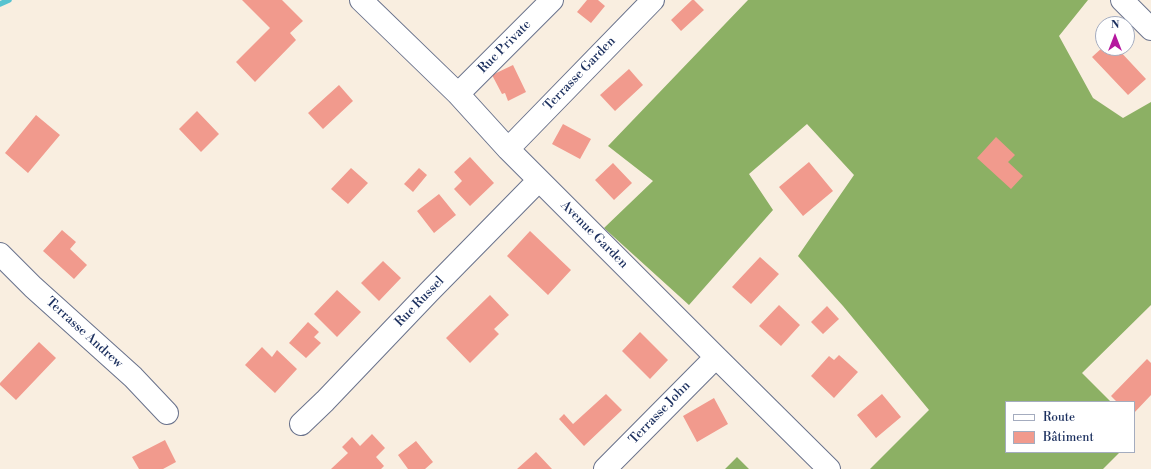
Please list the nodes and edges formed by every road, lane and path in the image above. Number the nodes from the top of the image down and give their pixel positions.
1 (361, 0) edge
2 (552, 0) edge
3 (653, 0) edge
4 (1122, 0) edge
5 (1151, 29) edge
6 (458, 94) junction
7 (508, 149) junction
8 (539, 180) junction
9 (0, 254) edge
10 (716, 357) junction
11 (167, 414) dead end
12 (302, 424) dead end
13 (605, 469) edge
14 (829, 469) edge

1 - 6 street, Avenue Garden
2 - 6 street, Rue Private
3 - 7 street, Terrasse Garden
4 - 5 street
6 - 7 street, Avenue Garden
7 - 8 street, Avenue Garden
8 - 10 street, Avenue Garden
8 - 12 street, Rue Russel
9 - 11 street, Terrasse Andrew
10 - 13 street, Terrasse John
10 - 14 street, Avenue Garden

